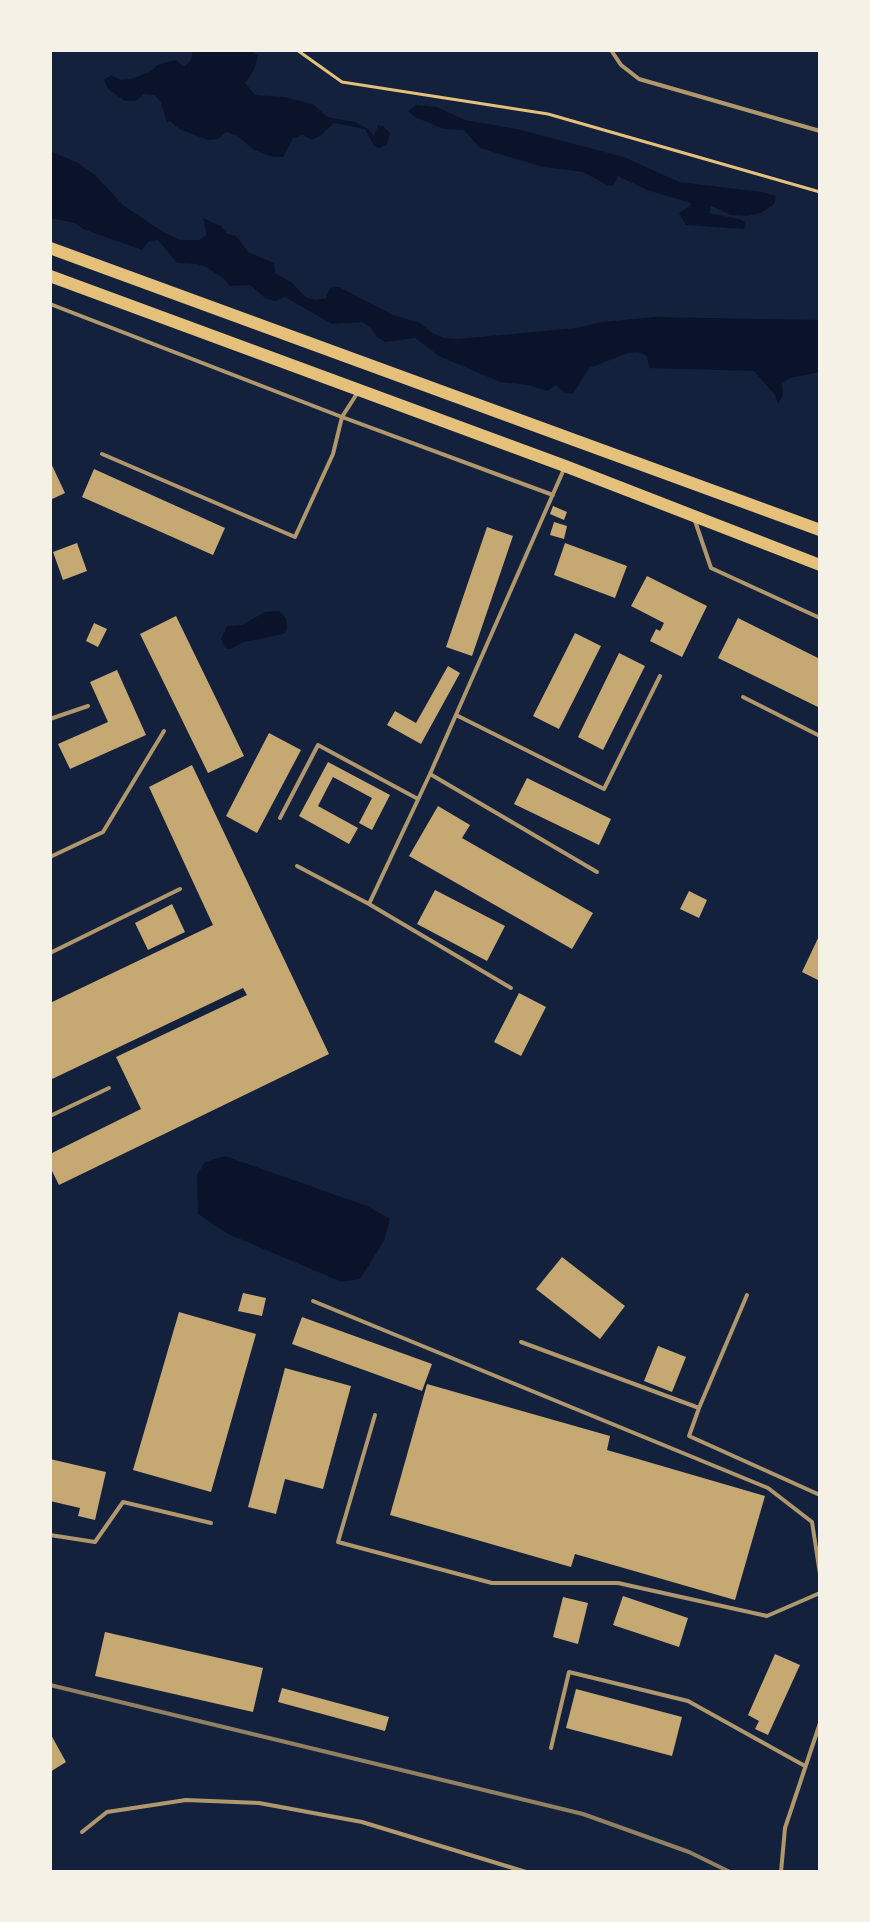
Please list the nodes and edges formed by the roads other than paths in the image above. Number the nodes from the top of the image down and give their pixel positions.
1 (611, 50) edge
2 (820, 131) edge
3 (50, 248) edge
4 (50, 276) edge
5 (50, 291) edge
6 (360, 390) junction
7 (342, 417) junction
8 (102, 454) dead end
9 (565, 466) junction
10 (553, 495) junction
11 (693, 516) junction
12 (820, 530) edge
13 (820, 565) edge
14 (820, 618) edge
15 (660, 676) dead end
16 (743, 697) dead end
17 (88, 706) dead end
18 (456, 715) junction
19 (50, 719) edge
20 (164, 731) dead end
21 (820, 736) edge
22 (430, 774) junction
23 (418, 799) junction
24 (280, 818) dead end
25 (50, 857) edge
26 (297, 866) dead end
27 (597, 872) dead end
28 (180, 889) dead end
29 (369, 904) junction
30 (50, 953) edge
31 (511, 988) dead end
32 (109, 1088) dead end
33 (50, 1116) edge
34 (747, 1295) dead end
35 (313, 1301) dead end
36 (521, 1342) dead end
37 (699, 1408) junction
38 (375, 1415) dead end
39 (820, 1495) edge
40 (211, 1523) dead end
41 (50, 1535) edge
42 (820, 1574) edge
43 (820, 1593) edge
44 (820, 1723) edge
45 (551, 1748) dead end
46 (805, 1766) junction
47 (82, 1832) dead end
48 (526, 1872) edge
49 (781, 1872) edge

1 - 2 lane
3 - 12 highway
4 - 6 highway
5 - 7 lane
6 - 7 lane
6 - 9 highway
7 - 8 lane
7 - 10 lane
9 - 10 lane
9 - 11 highway
10 - 18 lane
11 - 13 highway
11 - 14 lane
15 - 18 lane
16 - 21 lane
17 - 19 lane
18 - 22 lane
20 - 25 lane
22 - 23 lane
22 - 27 lane
23 - 24 lane
23 - 29 lane
26 - 29 lane
28 - 30 lane
29 - 31 lane
32 - 33 lane
34 - 37 lane
35 - 42 lane
36 - 37 lane
37 - 39 lane
38 - 43 lane
40 - 41 lane
44 - 46 lane
45 - 46 lane
46 - 49 lane
47 - 48 lane

